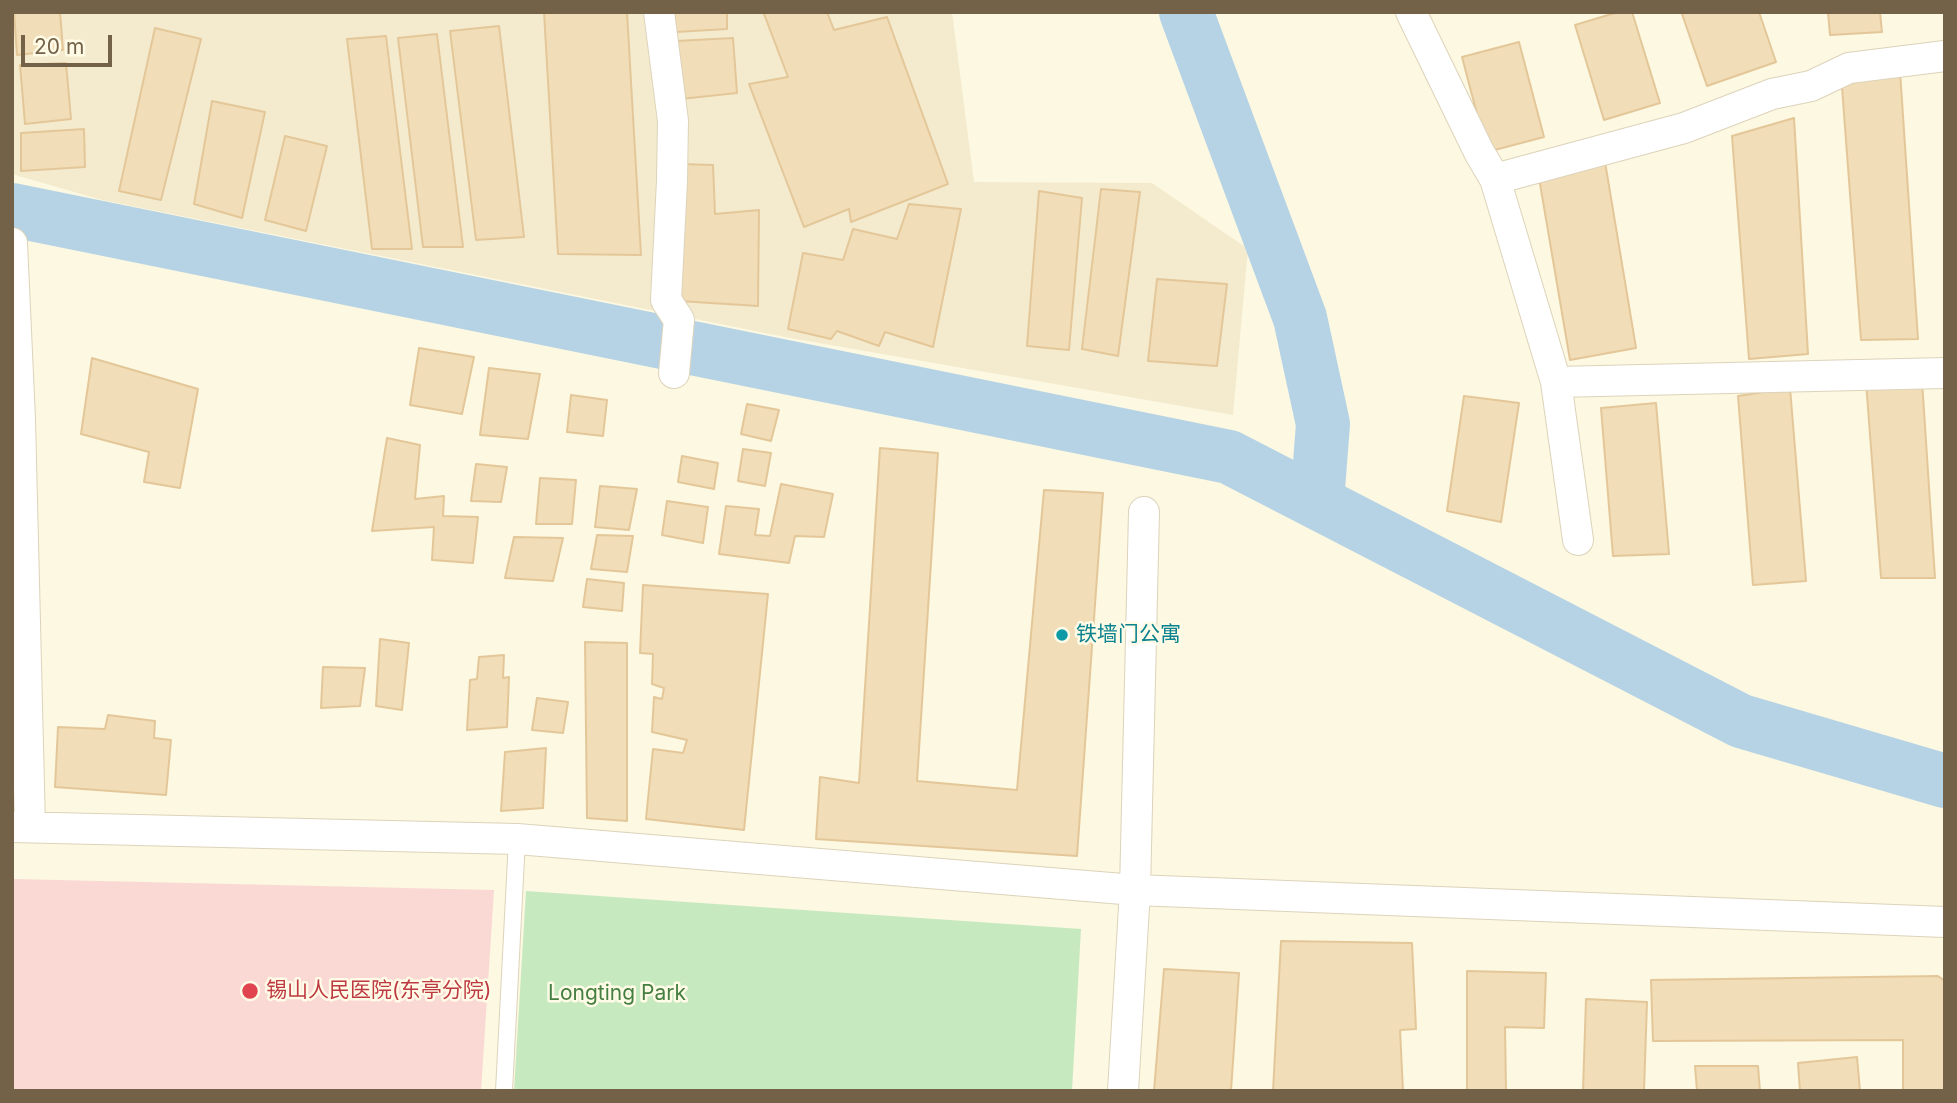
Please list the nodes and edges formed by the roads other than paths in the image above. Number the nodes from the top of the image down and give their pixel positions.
1 (659, 12) edge
2 (1411, 12) edge
3 (1945, 56) edge
4 (1495, 179) junction
5 (12, 243) edge
6 (13, 250) edge
7 (674, 373) dead end
8 (1945, 373) edge
9 (1556, 382) junction
10 (1144, 512) dead end
11 (1578, 540) dead end
12 (21, 827) edge
13 (517, 839) junction
14 (1135, 890) junction
15 (1945, 922) edge
16 (504, 1091) edge
17 (1123, 1091) edge

1 - 7 street
2 - 4 street
3 - 4 street
4 - 9 street
5 - 6 street
6 - 12 street
8 - 9 street
9 - 11 street
10 - 14 street
12 - 13 street
13 - 14 street
13 - 16 lane
14 - 15 street
14 - 17 street

